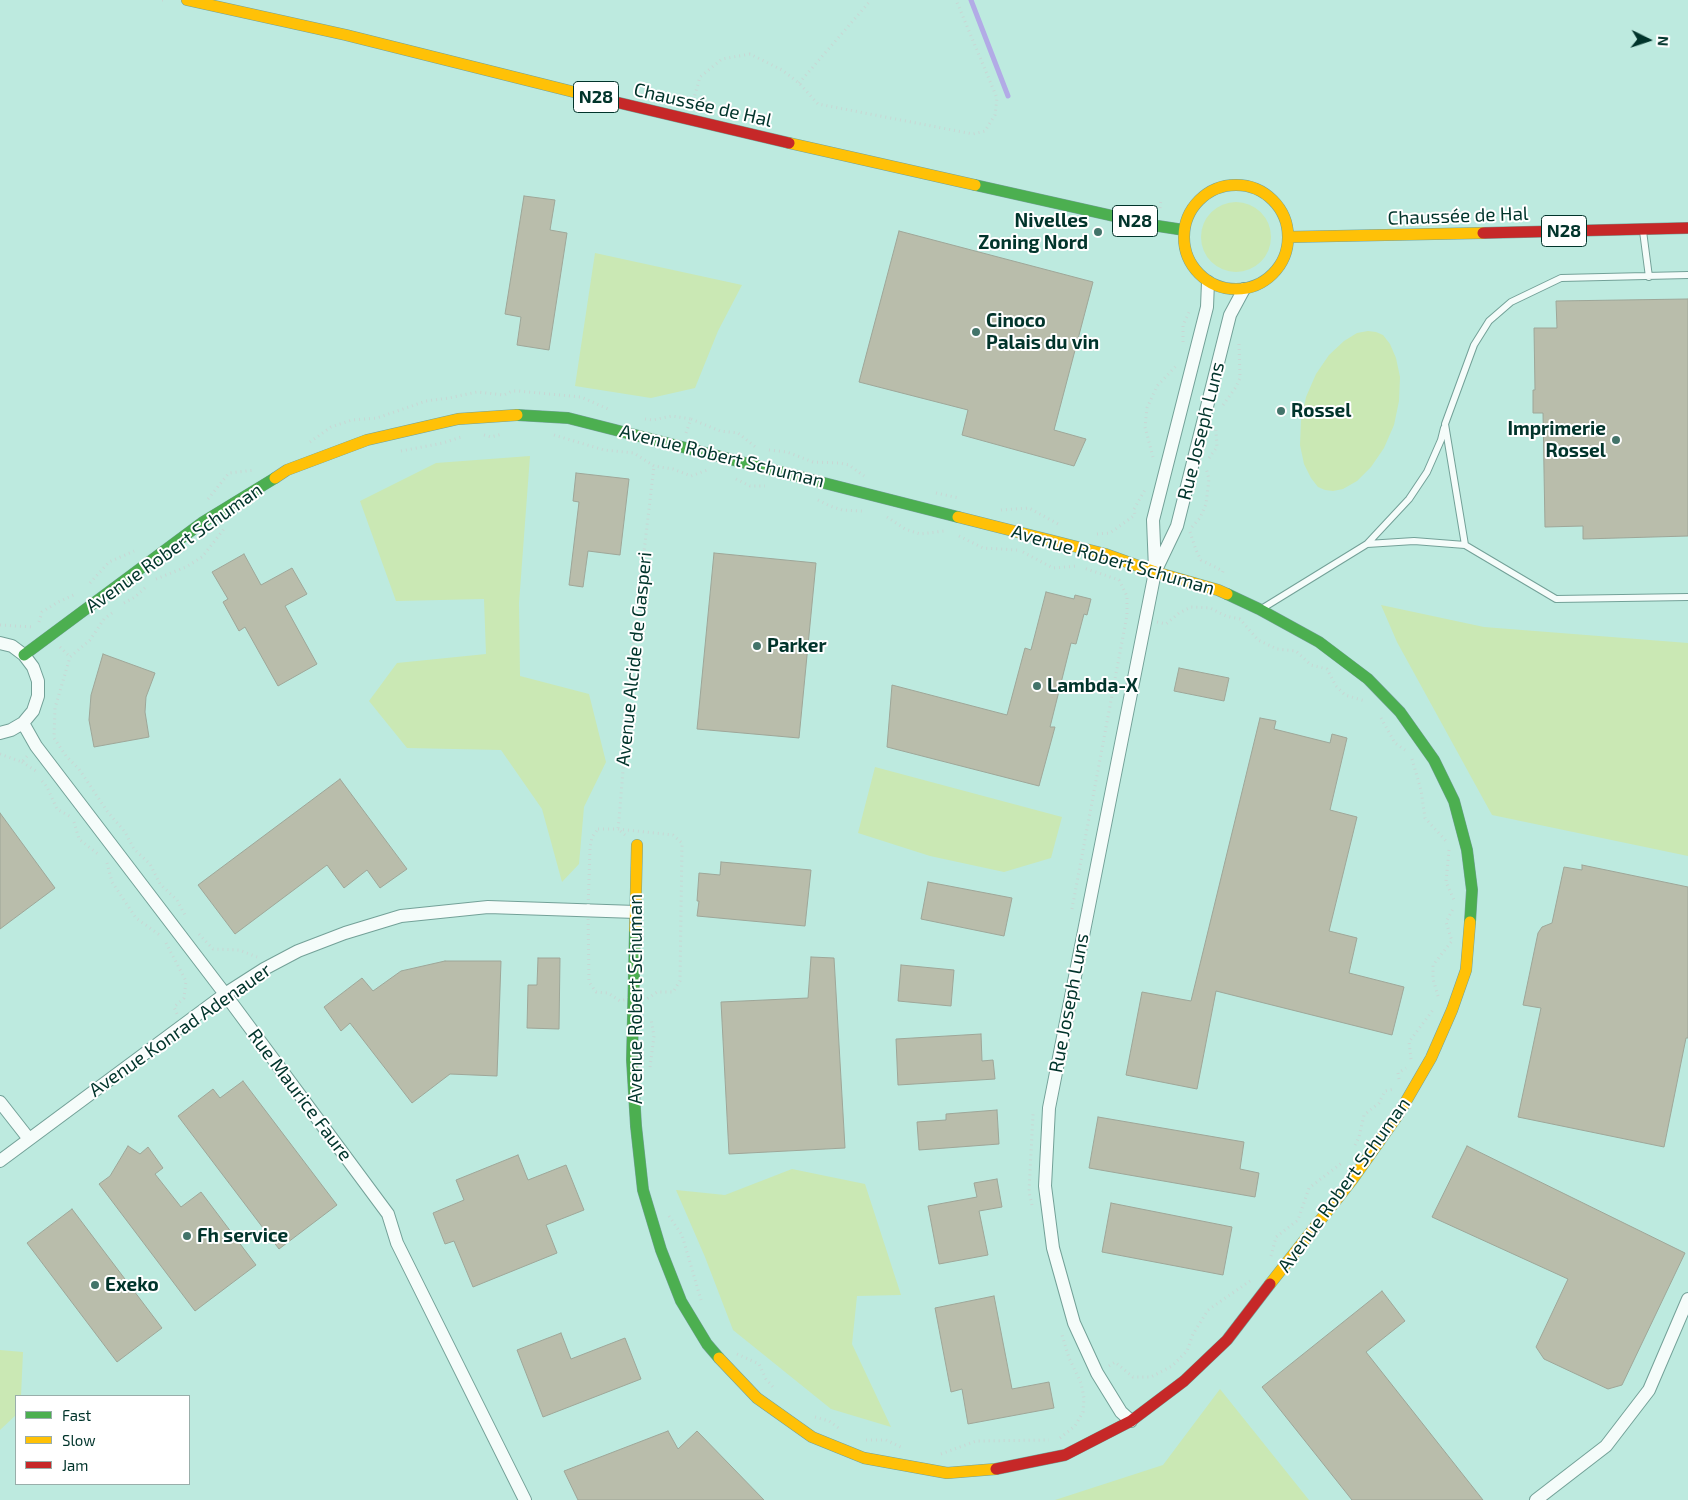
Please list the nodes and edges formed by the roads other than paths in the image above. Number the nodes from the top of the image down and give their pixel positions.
1 (187, 0) edge
2 (1688, 228) edge
3 (1643, 229) junction
4 (1184, 230) junction
5 (1288, 237) junction
6 (1688, 275) edge
7 (1649, 277) junction
8 (1208, 282) junction
9 (1244, 289) junction
10 (1445, 424) junction
11 (1367, 544) junction
12 (1465, 545) junction
13 (1155, 572) junction
14 (1688, 597) edge
15 (1259, 610) junction
16 (0, 643) edge
17 (24, 655) junction
18 (23, 723) junction
19 (0, 733) edge
20 (637, 845) road end
21 (636, 912) junction
22 (225, 994) junction
23 (0, 1102) edge
24 (29, 1139) junction
25 (0, 1160) edge
26 (1688, 1299) edge
27 (1130, 1421) junction
28 (525, 1500) edge
29 (1536, 1500) edge

1 - 4 street, Chaussée de Hal / N28
2 - 3 street, Chaussée de Hal / N28
3 - 5 street, Chaussée de Hal / N28
3 - 7 lane
4 - 5 street, N28
4 - 8 street, N28
5 - 9 street, N28
6 - 7 lane
7 - 10 lane
8 - 9 street, N28
8 - 13 street, Rue Joseph Luns
9 - 13 street, Rue Joseph Luns
10 - 11 lane
10 - 12 lane
11 - 12 lane
11 - 15 lane
12 - 14 lane
13 - 15 street, Avenue Robert Schuman
13 - 17 street, Avenue Robert Schuman
13 - 27 street, Rue Joseph Luns
15 - 27 street, Avenue Robert Schuman
16 - 17 street
17 - 18 street
18 - 19 street
18 - 22 street, Rue Maurice Faure
20 - 21 street, Avenue Robert Schuman
21 - 22 street, Avenue Konrad Adenauer
21 - 27 street, Avenue Robert Schuman
22 - 24 street, Avenue Konrad Adenauer
22 - 28 street, Rue Maurice Faure
23 - 24 street
24 - 25 street, Avenue Konrad Adenauer
26 - 29 street

